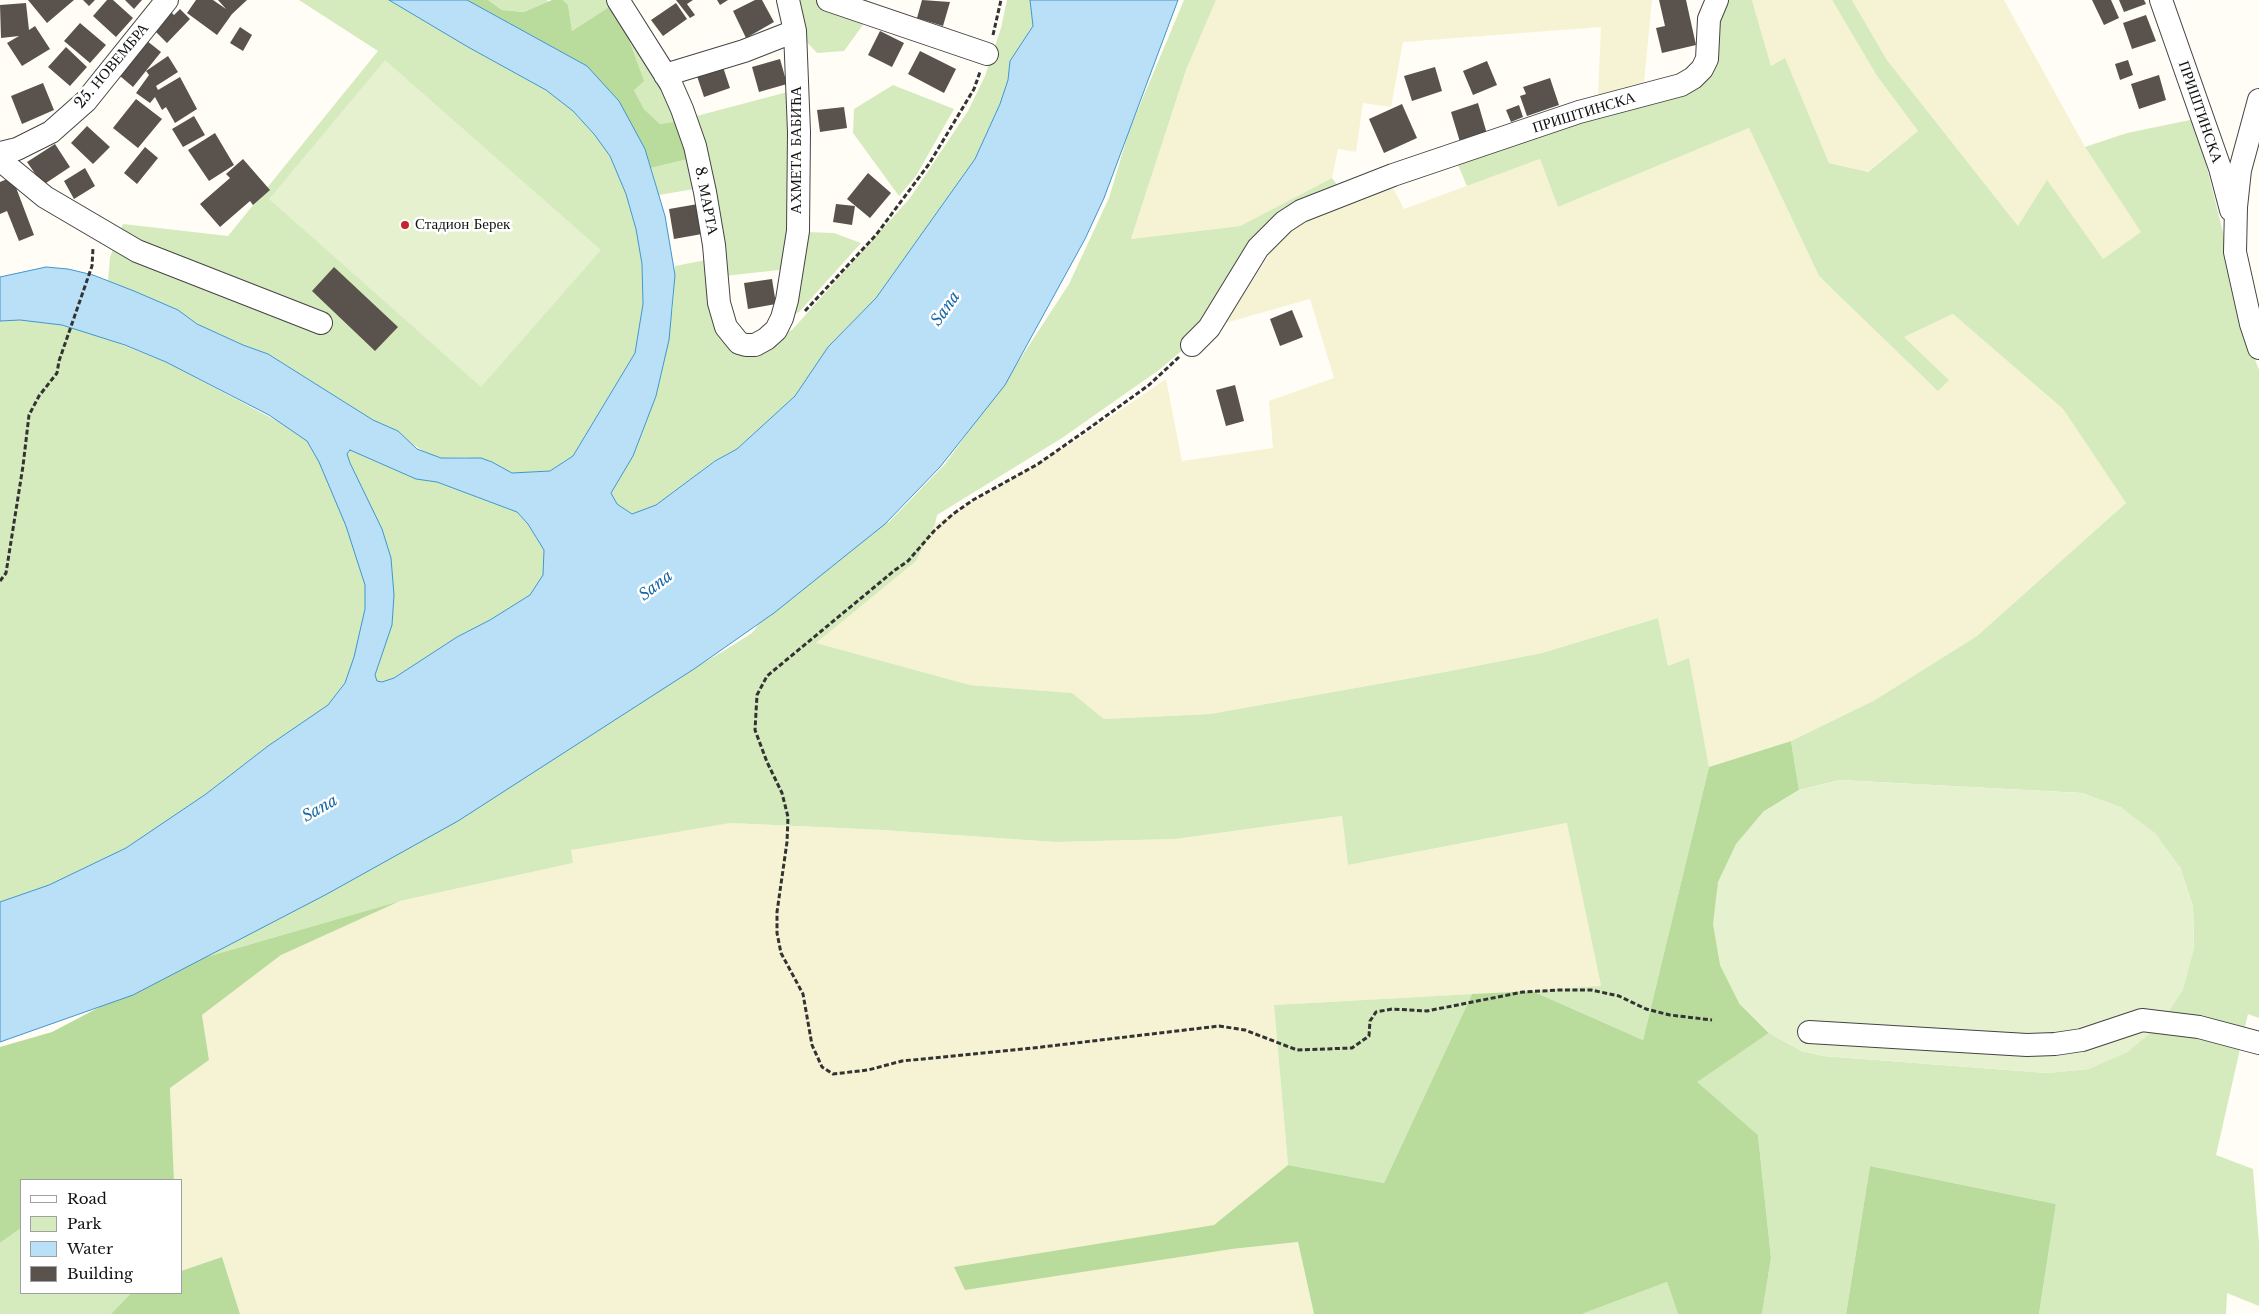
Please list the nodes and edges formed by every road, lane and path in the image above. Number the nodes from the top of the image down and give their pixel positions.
1 (167, 0) edge
2 (618, 0) edge
3 (788, 0) edge
4 (828, 0) edge
5 (1002, 0) edge
6 (1717, 0) edge
7 (2161, 0) edge
8 (794, 31) junction
9 (987, 54) junction
10 (666, 75) junction
11 (2259, 100) edge
12 (0, 152) edge
13 (0, 160) edge
14 (2235, 225) junction
15 (92, 266) dead end
16 (796, 306) junction
17 (321, 324) dead end
18 (1192, 344) joint
19 (2259, 348) edge
20 (0, 581) edge
21 (1712, 1020) dead end
22 (1809, 1032) dead end
23 (2259, 1043) edge

1 - 12 street, 25. НОВЕМБРА
2 - 10 street, 8. МАРТА
3 - 8 street, АХМЕТА БАБИЋА
4 - 9 street
5 - 9 path
6 - 18 street, ПРИШТИНСКА
7 - 14 street, ПРИШТИНСКА
8 - 10 street
8 - 16 street, АХМЕТА БАБИЋА
9 - 16 path
10 - 16 street, 8. МАРТА
11 - 14 street, ПРИШТИНСКА
13 - 17 street
14 - 19 street, ПРИШТИНСКА
15 - 20 path
18 - 21 path
22 - 23 street

